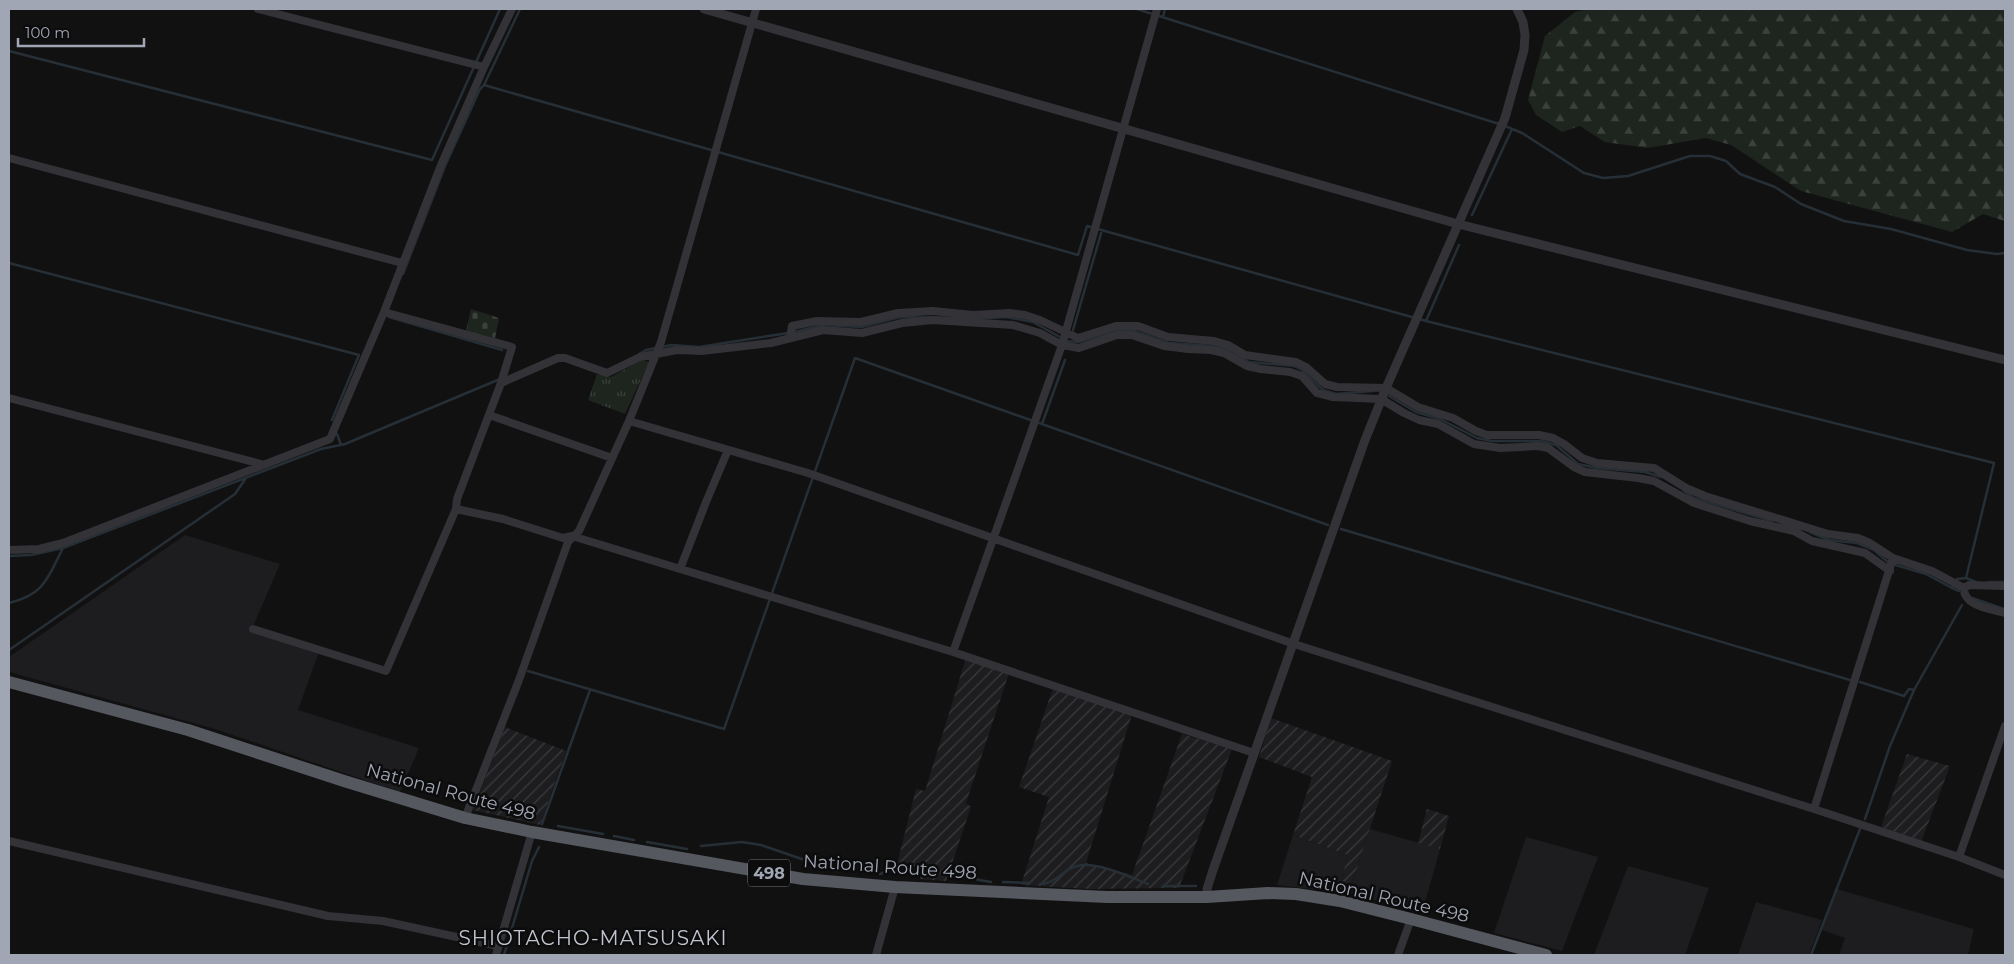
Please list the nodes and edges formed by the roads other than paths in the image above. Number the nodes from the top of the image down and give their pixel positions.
1 (258, 9) edge
2 (512, 9) edge
3 (704, 9) edge
4 (756, 9) edge
5 (1156, 9) edge
6 (1517, 9) edge
7 (752, 22) junction
8 (484, 67) junction
9 (1122, 128) junction
10 (9, 158) edge
11 (1458, 224) junction
12 (402, 263) junction
13 (384, 312) junction
14 (1065, 334) junction
15 (790, 338) junction
16 (1062, 345) junction
17 (655, 355) junction
18 (2005, 360) edge
19 (501, 383) junction
20 (1386, 388) junction
21 (9, 398) edge
22 (1381, 399) junction
23 (489, 415) junction
24 (629, 421) junction
25 (728, 450) junction
26 (612, 458) junction
27 (261, 464) junction
28 (456, 510) junction
29 (572, 536) junction
30 (993, 539) junction
31 (9, 550) edge
32 (1893, 558) junction
33 (680, 569) junction
34 (1890, 571) junction
35 (1958, 585) junction
36 (2005, 586) edge
37 (2005, 613) edge
38 (253, 629) dead end
39 (1294, 644) junction
40 (953, 652) junction
41 (9, 682) edge
42 (2005, 726) edge
43 (1254, 753) junction
44 (1814, 809) junction
45 (465, 818) junction
46 (532, 832) junction
47 (9, 841) edge
48 (1959, 856) junction
49 (2005, 875) edge
50 (895, 886) junction
51 (1207, 897) junction
52 (1411, 919) junction
53 (498, 946) junction
54 (496, 955) edge
55 (876, 955) edge
56 (1398, 955) edge
57 (1546, 955) edge

1 - 8 street
2 - 8 street
3 - 7 street
4 - 7 street
5 - 9 street
6 - 11 street
7 - 9 street
7 - 17 street
8 - 12 street
9 - 11 street
9 - 14 street
10 - 12 street
11 - 18 street
11 - 20 street
12 - 13 street
13 - 19 street
13 - 27 street
14 - 15 street
14 - 16 street
14 - 20 street
15 - 16 street
15 - 17 street
16 - 22 street
16 - 30 street
17 - 19 street
17 - 24 street
19 - 23 street
20 - 22 street
20 - 32 street
21 - 27 street
22 - 34 street
22 - 39 street
23 - 26 street
23 - 28 street
24 - 25 street
24 - 26 street
25 - 30 street
25 - 33 street
26 - 29 street
27 - 31 street
28 - 29 street
28 - 38 street
29 - 33 street
29 - 45 street
30 - 39 street
30 - 40 street
32 - 34 street
32 - 35 street
33 - 40 street
34 - 44 street
35 - 36 street
35 - 37 street
39 - 43 street
39 - 44 street
40 - 43 street
41 - 45 highway, National Route 498 / 498
42 - 48 street
43 - 51 street
44 - 48 street
45 - 46 highway, National Route 498 / 498
46 - 50 highway, National Route 498 / 498
46 - 53 street
47 - 53 street
48 - 49 street
50 - 51 highway, National Route 498 / 498
50 - 55 street
51 - 52 highway, National Route 498 / 498
52 - 56 street
52 - 57 highway, National Route 498 / 498
53 - 54 street

